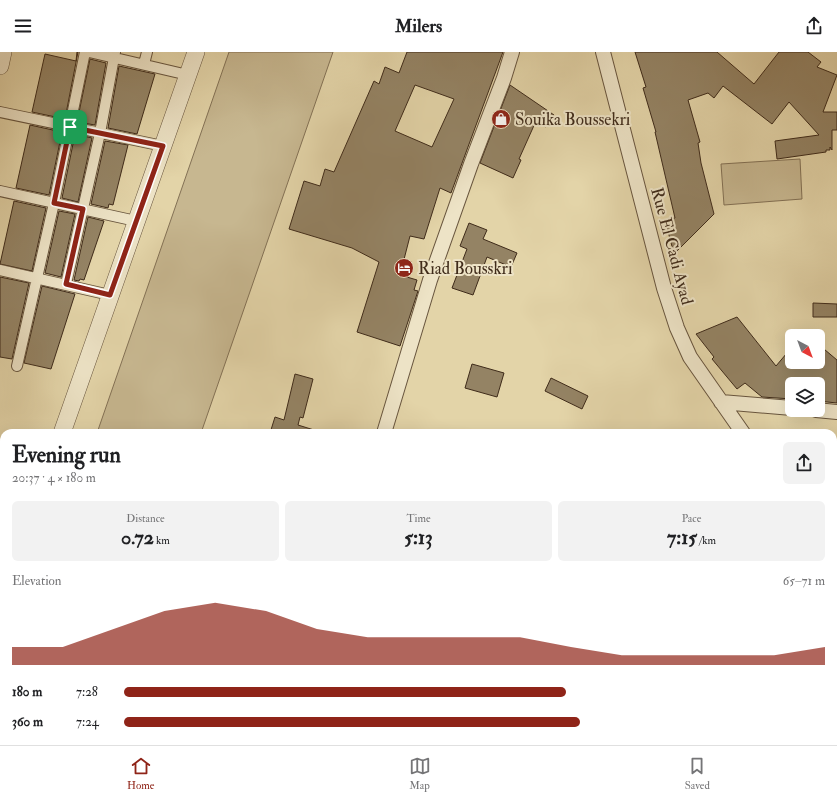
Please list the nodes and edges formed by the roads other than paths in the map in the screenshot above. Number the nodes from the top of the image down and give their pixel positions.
1 (3, 52) edge
2 (85, 52) edge
3 (90, 52) edge
4 (146, 52) edge
5 (196, 52) edge
6 (512, 52) edge
7 (603, 52) edge
8 (114, 55) edge
9 (144, 64) junction
10 (0, 66) edge
11 (188, 75) junction
12 (0, 112) edge
13 (70, 127) junction
14 (100, 133) junction
15 (163, 146) junction
16 (0, 191) edge
17 (54, 203) junction
18 (83, 209) junction
19 (136, 221) junction
20 (0, 270) edge
21 (37, 278) junction
22 (66, 284) junction
23 (110, 295) junction
24 (17, 366) dead end
25 (722, 402) junction
26 (785, 407) edge
27 (825, 411) edge
28 (837, 412) edge
29 (63, 429) edge
30 (385, 429) edge
31 (740, 429) edge

1 - 10 street
2 - 13 street
3 - 8 street
4 - 9 street
5 - 11 street
6 - 30 street
7 - 25 street, Rue El Cadi Ayad
8 - 9 street
8 - 14 street
9 - 11 street
11 - 15 street
12 - 13 street
13 - 14 street
13 - 17 street
14 - 15 street
14 - 18 street
15 - 19 street
16 - 17 street
17 - 18 street
17 - 21 street
18 - 19 street
18 - 22 street
19 - 23 street
20 - 21 street
21 - 22 street
21 - 24 street
22 - 23 street
23 - 29 street
25 - 26 street
25 - 31 street, Rue El Cadi Ayad
27 - 28 street

